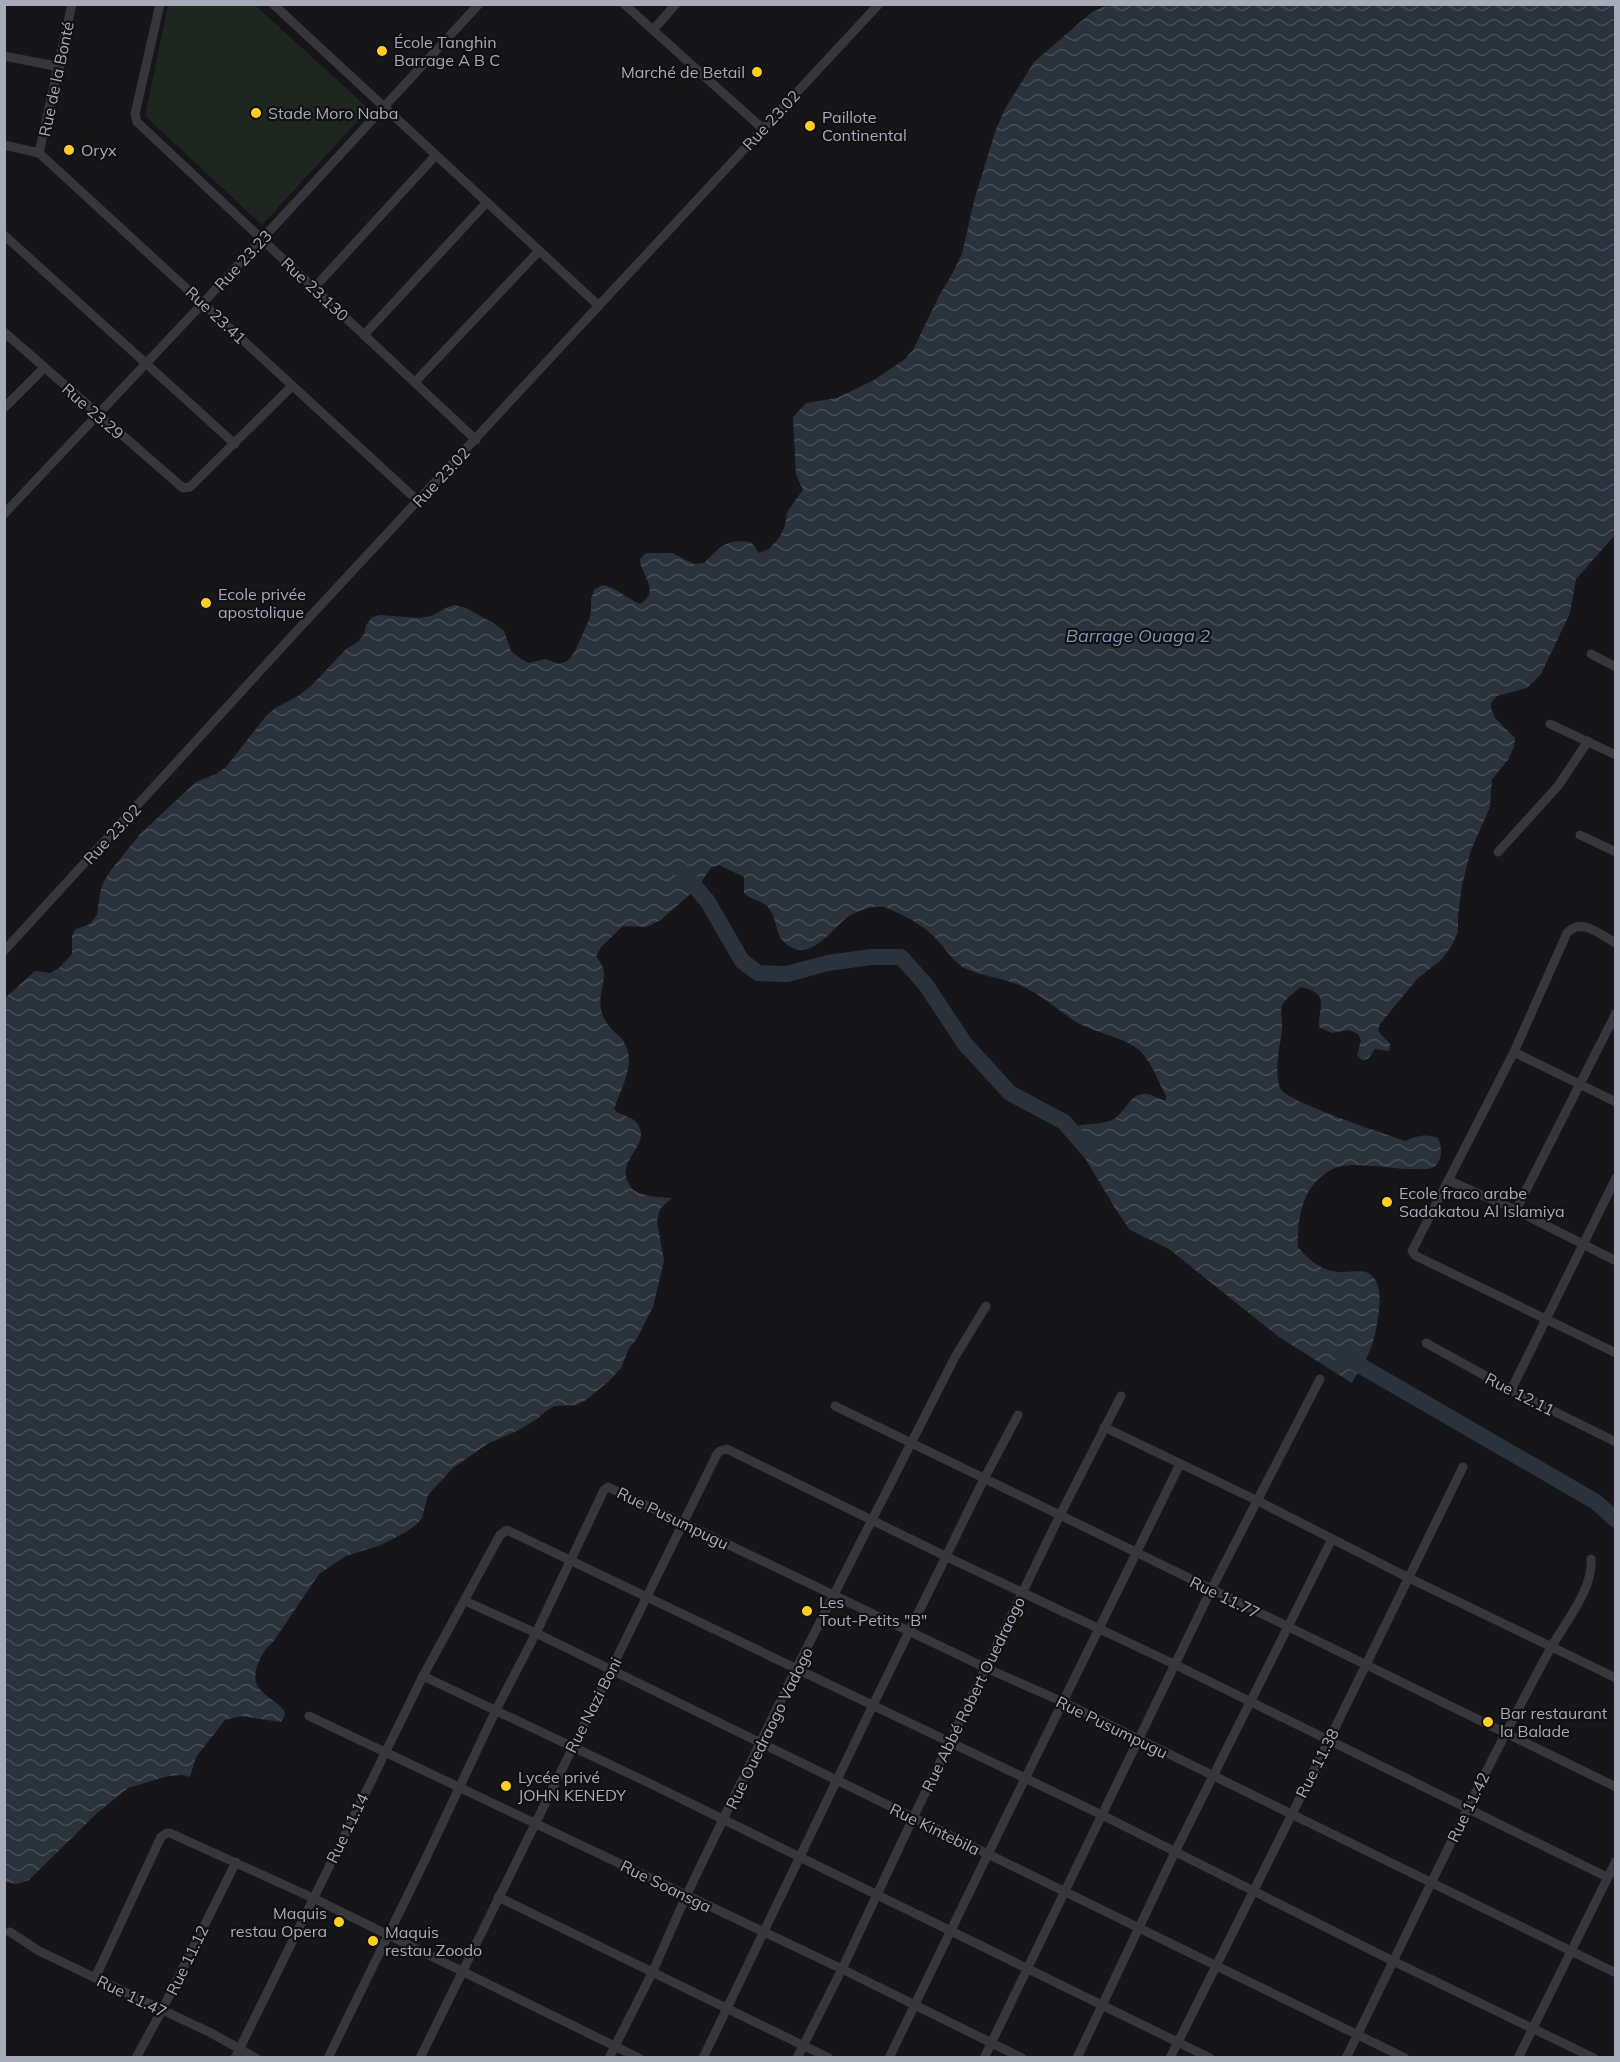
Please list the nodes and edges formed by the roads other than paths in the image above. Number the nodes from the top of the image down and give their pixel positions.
1 (72, 4) edge
2 (160, 4) edge
3 (273, 4) edge
4 (479, 4) edge
5 (624, 4) edge
6 (676, 4) edge
7 (879, 4) edge
8 (653, 30) junction
9 (4, 56) edge
10 (60, 67) junction
11 (384, 107) junction
12 (763, 129) junction
13 (4, 146) edge
14 (39, 153) junction
15 (436, 155) junction
16 (487, 202) junction
17 (4, 235) edge
18 (262, 239) junction
19 (539, 251) junction
20 (314, 288) junction
21 (203, 303) junction
22 (599, 306) junction
23 (4, 332) edge
24 (364, 334) junction
25 (146, 364) junction
26 (44, 368) junction
27 (415, 382) junction
28 (292, 386) junction
29 (4, 408) edge
30 (97, 414) junction
31 (476, 440) junction
32 (235, 444) junction
33 (418, 501) junction
34 (4, 514) edge
35 (1591, 654) dead end
36 (1616, 667) edge
37 (1550, 724) dead end
38 (1588, 741) junction
39 (1616, 756) edge
40 (1580, 835) dead end
41 (1498, 852) dead end
42 (1616, 852) edge
43 (1616, 944) edge
44 (4, 951) edge
45 (1616, 1013) edge
46 (1514, 1052) junction
47 (1580, 1084) junction
48 (1616, 1102) edge
49 (1616, 1178) edge
50 (1450, 1181) junction
51 (1516, 1210) junction
52 (1582, 1245) junction
53 (1616, 1261) edge
54 (986, 1306) dead end
55 (1546, 1319) junction
56 (1426, 1343) dead end
57 (1616, 1353) edge
58 (1320, 1379) dead end
59 (1511, 1390) junction
60 (1121, 1396) dead end
61 (835, 1406) dead end
62 (1018, 1415) dead end
63 (1104, 1427) junction
64 (1616, 1442) edge
65 (911, 1443) junction
66 (1180, 1464) junction
67 (1463, 1467) dead end
68 (984, 1479) junction
69 (1256, 1500) junction
70 (1060, 1515) junction
71 (872, 1520) junction
72 (683, 1524) junction
73 (1332, 1539) junction
74 (1137, 1553) junction
75 (947, 1557) junction
76 (1591, 1559) dead end
77 (571, 1560) junction
78 (1409, 1578) junction
79 (1211, 1590) junction
80 (1023, 1591) junction
81 (835, 1594) junction
82 (646, 1596) junction
83 (465, 1601) junction
84 (1289, 1628) junction
85 (1100, 1629) junction
86 (910, 1632) junction
87 (536, 1633) junction
88 (1551, 1647) junction
89 (1176, 1665) junction
90 (1365, 1665) junction
91 (986, 1668) junction
92 (796, 1669) junction
93 (610, 1671) junction
94 (423, 1676) junction
95 (1616, 1678) edge
96 (1063, 1702) junction
97 (1250, 1702) junction
98 (873, 1705) junction
99 (496, 1710) junction
100 (309, 1716) dead end
101 (1505, 1733) junction
102 (1137, 1739) junction
103 (1329, 1740) junction
104 (950, 1742) junction
105 (760, 1744) junction
106 (572, 1747) junction
107 (384, 1752) junction
108 (1213, 1777) junction
109 (1025, 1778) junction
110 (836, 1781) junction
111 (460, 1787) junction
112 (1616, 1787) edge
113 (1467, 1808) junction
114 (1102, 1815) junction
115 (1291, 1815) junction
116 (913, 1818) junction
117 (724, 1820) junction
118 (535, 1823) junction
119 (1175, 1852) junction
120 (988, 1854) junction
121 (799, 1857) junction
122 (1616, 1861) edge
123 (236, 1862) junction
124 (1607, 1877) junction
125 (1431, 1884) junction
126 (1252, 1891) junction
127 (1065, 1892) junction
128 (876, 1894) junction
129 (686, 1896) junction
130 (498, 1897) junction
131 (313, 1898) junction
132 (1139, 1928) junction
133 (952, 1931) junction
134 (10, 1932) dead end
135 (764, 1933) junction
136 (388, 1935) junction
137 (1571, 1950) junction
138 (1393, 1961) junction
139 (1216, 1966) junction
140 (1028, 1968) junction
141 (842, 1969) junction
142 (462, 1971) junction
143 (653, 1971) junction
144 (1616, 1973) edge
145 (95, 1978) junction
146 (1103, 2005) junction
147 (915, 2006) junction
148 (728, 2007) junction
149 (162, 2010) junction
150 (1533, 2027) junction
151 (1357, 2034) junction
152 (1178, 2042) junction
153 (992, 2043) junction
154 (804, 2045) junction
155 (615, 2046) junction
156 (237, 2053) edge
157 (136, 2058) edge
158 (256, 2058) edge
159 (328, 2058) edge
160 (420, 2058) edge
161 (609, 2058) edge
162 (639, 2058) edge
163 (703, 2058) edge
164 (797, 2058) edge
165 (829, 2058) edge
166 (889, 2058) edge
167 (984, 2058) edge
168 (1022, 2058) edge
169 (1077, 2058) edge
170 (1170, 2058) edge
171 (1210, 2058) edge
172 (1346, 2058) edge
173 (1405, 2058) edge
174 (1518, 2058) edge
175 (1594, 2058) edge

1 - 10 street, Rue de la Bonté
2 - 18 street, Rue 23.130
3 - 11 street
4 - 11 street, Rue 23.23
5 - 8 street
6 - 8 street
7 - 12 street, Rue 23.02
8 - 12 street
9 - 10 street
10 - 14 street, Rue de la Bonté
11 - 15 street
11 - 18 street, Rue 23.23
12 - 22 street, Rue 23.02
13 - 14 street
14 - 21 street, Rue 23.41
15 - 16 street
15 - 20 street
16 - 19 street
16 - 24 street
17 - 25 street
18 - 20 street, Rue 23.130
18 - 21 street, Rue 23.23
19 - 22 street
19 - 27 street
20 - 24 street, Rue 23.130
21 - 25 street, Rue 23.23
21 - 28 street, Rue 23.41
22 - 31 street, Rue 23.02
23 - 26 street, Rue 23.29
24 - 27 street, Rue 23.130
25 - 30 street, Rue 23.23
25 - 32 street
26 - 29 street
26 - 30 street, Rue 23.29
27 - 31 street, Rue 23.130
28 - 32 street
28 - 33 street, Rue 23.41
30 - 32 street, Rue 23.29
30 - 34 street, Rue 23.23
31 - 33 street, Rue 23.02
33 - 44 street, Rue 23.02
35 - 36 street
37 - 38 street
38 - 39 street
38 - 41 street
40 - 42 street
43 - 46 street
45 - 47 street
46 - 47 street
46 - 50 street
47 - 48 street
47 - 51 street
49 - 52 street
50 - 51 street
50 - 55 street
51 - 52 street
52 - 53 street
52 - 55 street
54 - 65 street, Rue Ouedraogo Vadogo
55 - 57 street
55 - 59 street
56 - 59 street, Rue 12.11
58 - 69 street
59 - 64 street, Rue 12.11
60 - 63 street, Rue Abbé Robert Ouedraogo
61 - 65 street, Rue 11.77
62 - 68 street
63 - 66 street
63 - 70 street, Rue Abbé Robert Ouedraogo
65 - 68 street, Rue 11.77
65 - 71 street, Rue Ouedraogo Vadogo
66 - 69 street
66 - 74 street
67 - 78 street, Rue 11.38
68 - 70 street, Rue 11.77
68 - 75 street
69 - 73 street
69 - 79 street
70 - 74 street, Rue 11.77
70 - 80 street, Rue Abbé Robert Ouedraogo
71 - 72 street, Rue Nazi Boni
71 - 75 street
71 - 81 street, Rue Ouedraogo Vadogo
72 - 77 street, Rue Pusumpugu
72 - 81 street, Rue Pusumpugu
72 - 82 street, Rue Nazi Boni
73 - 78 street
73 - 84 street
74 - 79 street, Rue 11.77
74 - 85 street
75 - 80 street
75 - 86 street
76 - 88 street, Rue 11.42
77 - 82 street
77 - 83 street, Rue 11.14
77 - 87 street
78 - 88 street
78 - 90 street, Rue 11.38
79 - 84 street, Rue 11.77
79 - 89 street
80 - 85 street
80 - 91 street, Rue Abbé Robert Ouedraogo
81 - 86 street, Rue Pusumpugu
81 - 92 street, Rue Ouedraogo Vadogo
82 - 92 street
82 - 93 street, Rue Nazi Boni
83 - 87 street, Rue Kintebila
83 - 94 street, Rue 11.14
84 - 90 street, Rue 11.77
84 - 97 street
85 - 89 street
85 - 96 street
86 - 91 street, Rue Pusumpugu
86 - 98 street
87 - 93 street, Rue Kintebila
87 - 99 street
88 - 95 street
88 - 101 street, Rue 11.42
89 - 97 street
89 - 102 street
90 - 101 street, Rue 11.77
90 - 103 street, Rue 11.38
91 - 96 street, Rue Pusumpugu
91 - 104 street, Rue Abbé Robert Ouedraogo
92 - 98 street
92 - 105 street, Rue Ouedraogo Vadogo
93 - 105 street, Rue Kintebila
93 - 106 street, Rue Nazi Boni
94 - 99 street
94 - 107 street, Rue 11.14
96 - 102 street, Rue Pusumpugu
96 - 109 street
97 - 103 street
97 - 108 street
98 - 104 street
98 - 110 street
99 - 106 street
99 - 111 street
100 - 107 street, Rue Soansga
101 - 112 street, Rue 11.77
101 - 113 street, Rue 11.42
102 - 108 street, Rue Pusumpugu
102 - 114 street
103 - 113 street
103 - 115 street, Rue 11.38
104 - 109 street
104 - 116 street, Rue Abbé Robert Ouedraogo
105 - 110 street, Rue Kintebila
105 - 117 street, Rue Ouedraogo Vadogo
106 - 117 street
106 - 118 street, Rue Nazi Boni
107 - 111 street, Rue Soansga
107 - 131 street, Rue 11.14
108 - 115 street, Rue Pusumpugu
108 - 119 street
109 - 114 street
109 - 120 street
110 - 116 street, Rue Kintebila
110 - 121 street
111 - 118 street, Rue Soansga
111 - 136 street
113 - 124 street
113 - 125 street, Rue 11.42
114 - 119 street
114 - 127 street
115 - 125 street, Rue Pusumpugu
115 - 126 street, Rue 11.38
116 - 120 street, Rue Kintebila
116 - 128 street, Rue Abbé Robert Ouedraogo
117 - 121 street
117 - 129 street, Rue Ouedraogo Vadogo
118 - 129 street, Rue Soansga
118 - 130 street, Rue Nazi Boni
119 - 126 street
119 - 132 street
120 - 127 street, Rue Kintebila
120 - 133 street
121 - 128 street
121 - 135 street
122 - 124 street
123 - 131 street
123 - 145 street
123 - 149 street, Rue 11.12
124 - 137 street
125 - 137 street, Rue Pusumpugu
125 - 138 street, Rue 11.42
126 - 138 street
126 - 139 street, Rue 11.38
127 - 132 street, Rue Kintebila
127 - 140 street
128 - 133 street
128 - 141 street, Rue Abbé Robert Ouedraogo
129 - 135 street, Rue Soansga
129 - 143 street, Rue Ouedraogo Vadogo
130 - 142 street, Rue Nazi Boni
130 - 143 street
131 - 136 street
131 - 156 street, Rue 11.14
132 - 139 street, Rue Kintebila
132 - 146 street
133 - 140 street
133 - 147 street
134 - 145 street, Rue 11.47
135 - 141 street, Rue Soansga
135 - 148 street
136 - 142 street
136 - 159 street
137 - 144 street, Rue Pusumpugu
137 - 150 street
138 - 150 street
138 - 151 street, Rue 11.42
139 - 151 street, Rue Kintebila
139 - 152 street, Rue 11.38
140 - 146 street
140 - 153 street
141 - 147 street, Rue Soansga
141 - 154 street, Rue Abbé Robert Ouedraogo
142 - 155 street
142 - 160 street, Rue Nazi Boni
143 - 148 street
143 - 155 street, Rue Ouedraogo Vadogo
145 - 149 street, Rue 11.47
146 - 152 street
146 - 169 street
147 - 153 street, Rue Soansga
147 - 166 street
148 - 154 street
148 - 163 street
149 - 156 street, Rue 11.47
149 - 157 street, Rue 11.12
150 - 174 street
150 - 175 street
151 - 172 street, Rue 11.42
151 - 173 street, Rue Kintebila
152 - 170 street, Rue 11.38
152 - 171 street
153 - 167 street
153 - 168 street, Rue Soansga
154 - 164 street, Rue Abbé Robert Ouedraogo
154 - 165 street
155 - 161 street, Rue Ouedraogo Vadogo
155 - 162 street
156 - 158 street, Rue 11.47

